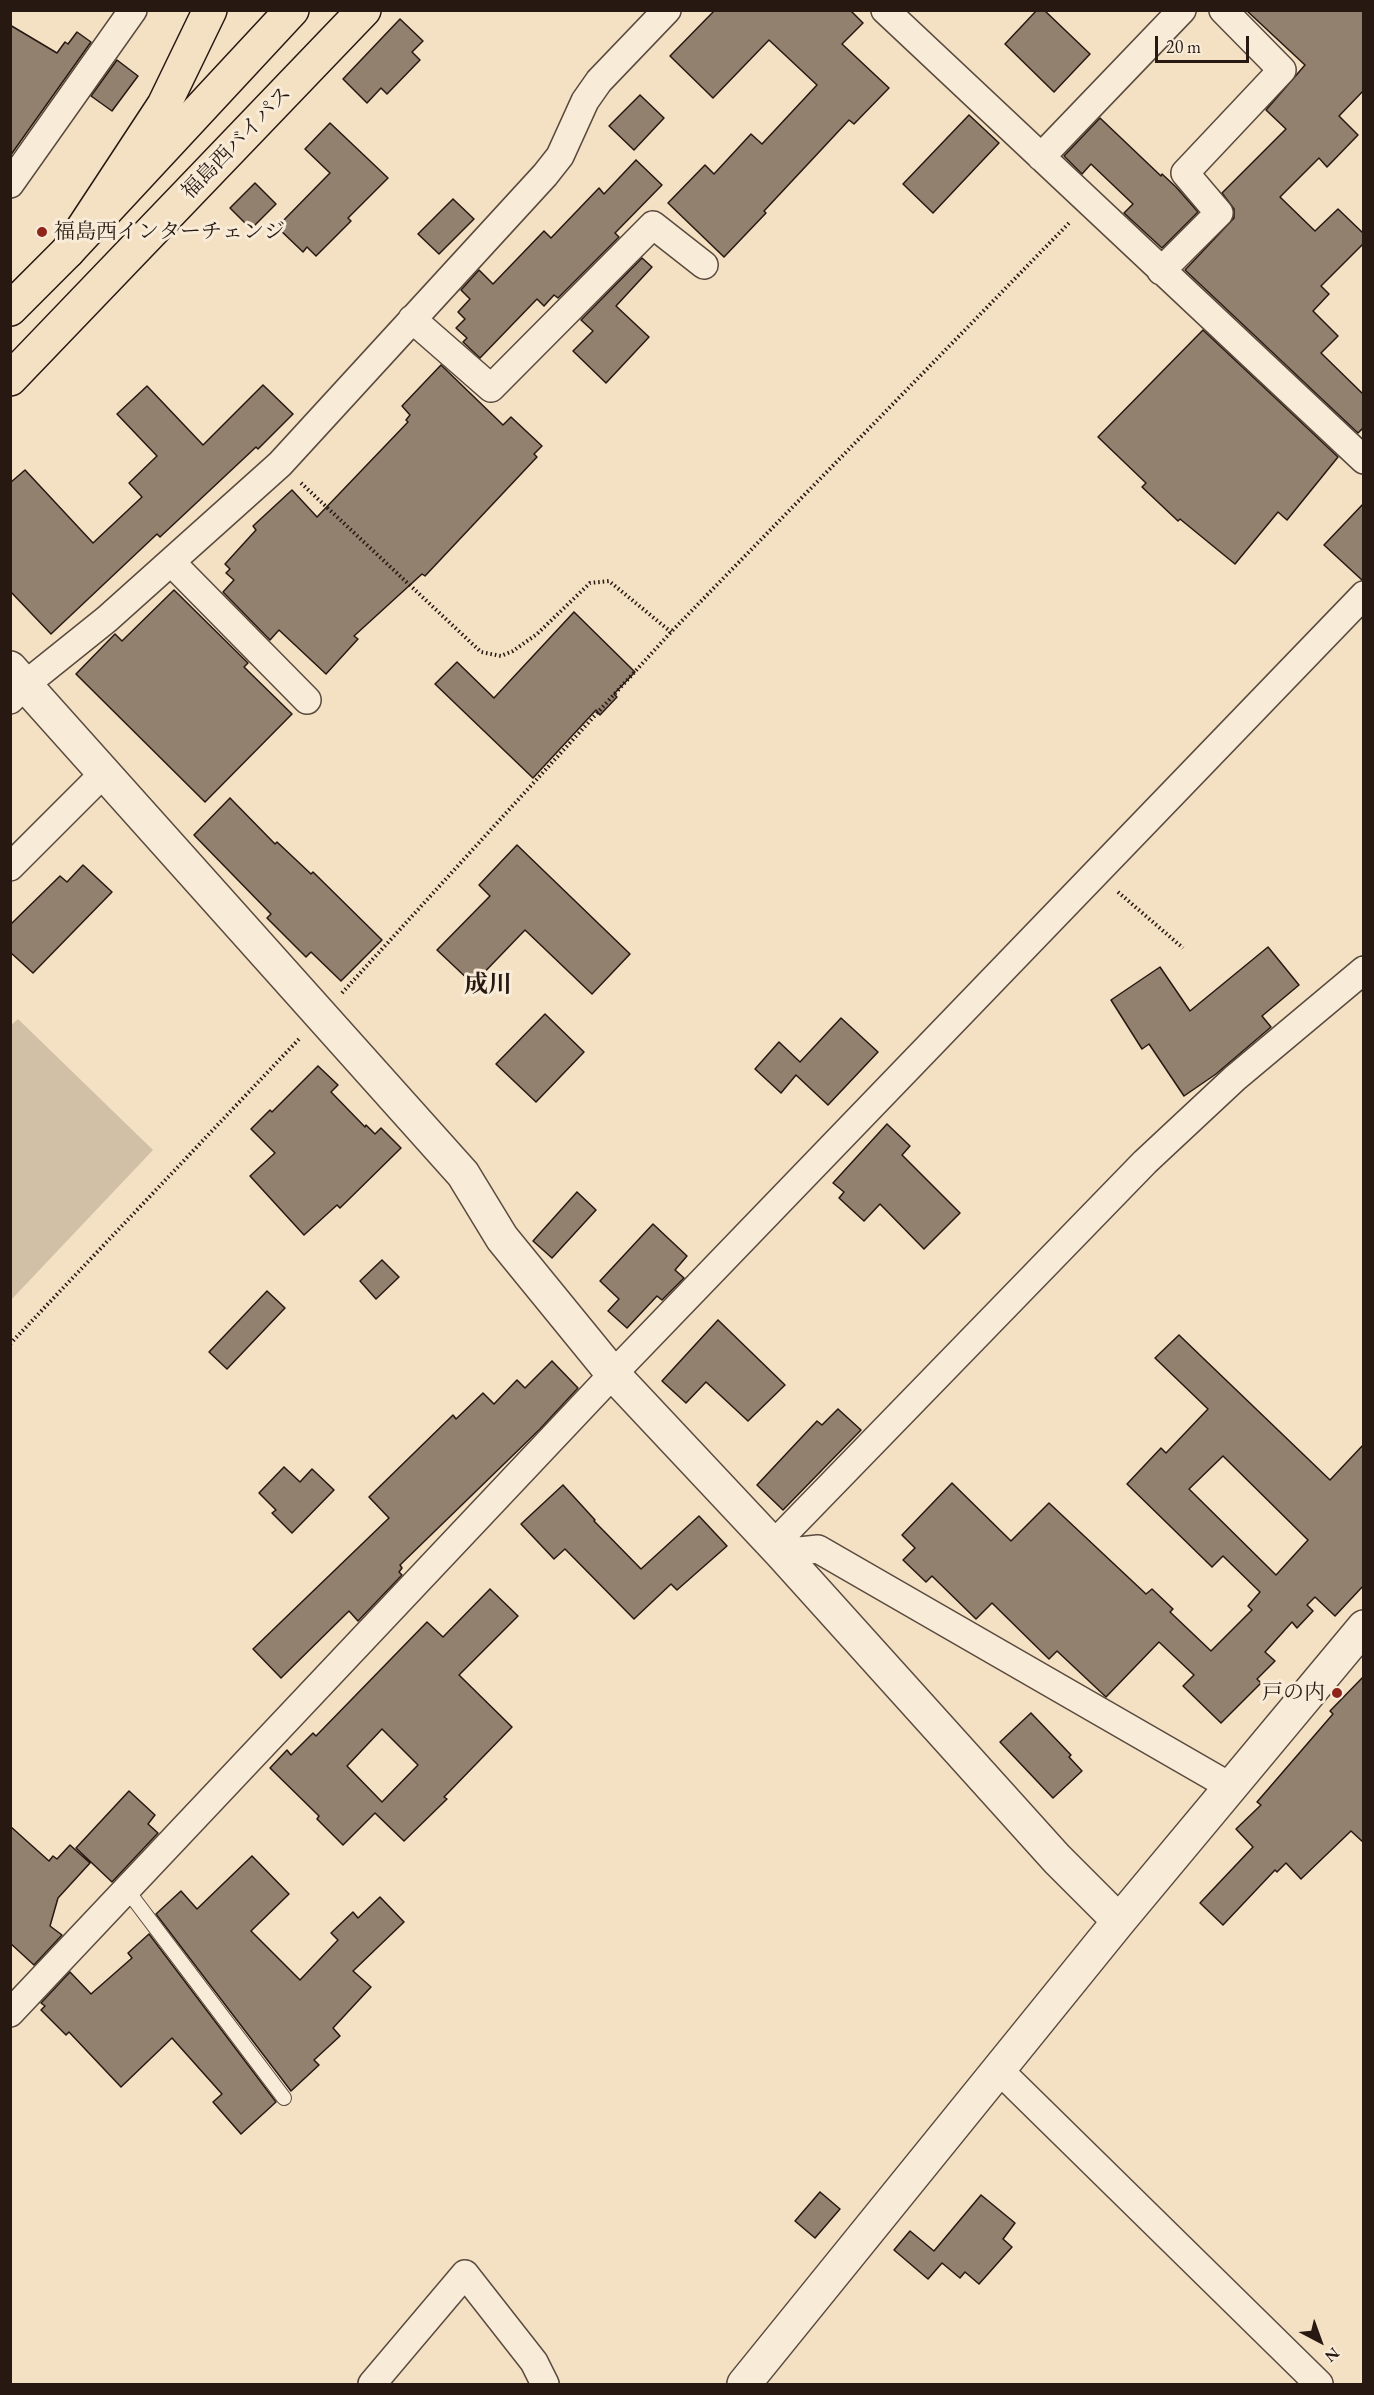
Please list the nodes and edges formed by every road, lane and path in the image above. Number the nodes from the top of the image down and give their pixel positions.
1 (133, 10) edge
2 (210, 10) edge
3 (292, 10) edge
4 (364, 10) edge
5 (667, 10) edge
6 (885, 10) edge
7 (1182, 10) edge
8 (1223, 10) edge
9 (1041, 157) junction
10 (10, 183) edge
11 (1089, 202) junction
12 (68, 251) junction
13 (704, 265) dead end
14 (1161, 271) junction
15 (10, 309) edge
16 (412, 320) junction
17 (10, 379) edge
18 (1364, 460) edge
19 (280, 464) junction
20 (171, 562) junction
21 (1364, 595) edge
22 (671, 632) junction
23 (16, 684) edge
24 (307, 700) dead end
25 (104, 772) junction
26 (10, 867) edge
27 (1094, 873) junction
28 (1183, 948) dead end
29 (1364, 970) edge
30 (321, 1016) junction
31 (10, 1344) edge
32 (614, 1374) junction
33 (777, 1549) junction
34 (1364, 1627) edge
35 (1231, 1788) junction
36 (127, 1890) junction
37 (1119, 1921) junction
38 (11, 2012) edge
39 (999, 2070) junction
40 (284, 2098) dead end
41 (372, 2385) edge
42 (545, 2385) edge
43 (744, 2385) edge
44 (1319, 2385) edge

1 - 10 street
2 - 12 highway
3 - 12 highway
4 - 17 highway, 福島西バイパス
5 - 16 street
6 - 9 street
7 - 9 street
8 - 14 street
9 - 11 street
11 - 14 street
11 - 22 path
12 - 15 highway
13 - 16 street
14 - 18 street
16 - 19 street
19 - 20 street
19 - 22 path
20 - 23 street
20 - 24 street
21 - 27 street
22 - 30 path
23 - 25 street
25 - 26 street
25 - 30 street
27 - 28 path
27 - 32 street
29 - 33 street
30 - 31 path
30 - 32 street
32 - 33 street
32 - 36 street
33 - 35 street
33 - 37 street
34 - 35 street
35 - 37 street
36 - 38 street
36 - 40 lane
37 - 39 street
39 - 43 street
39 - 44 street
41 - 42 street

